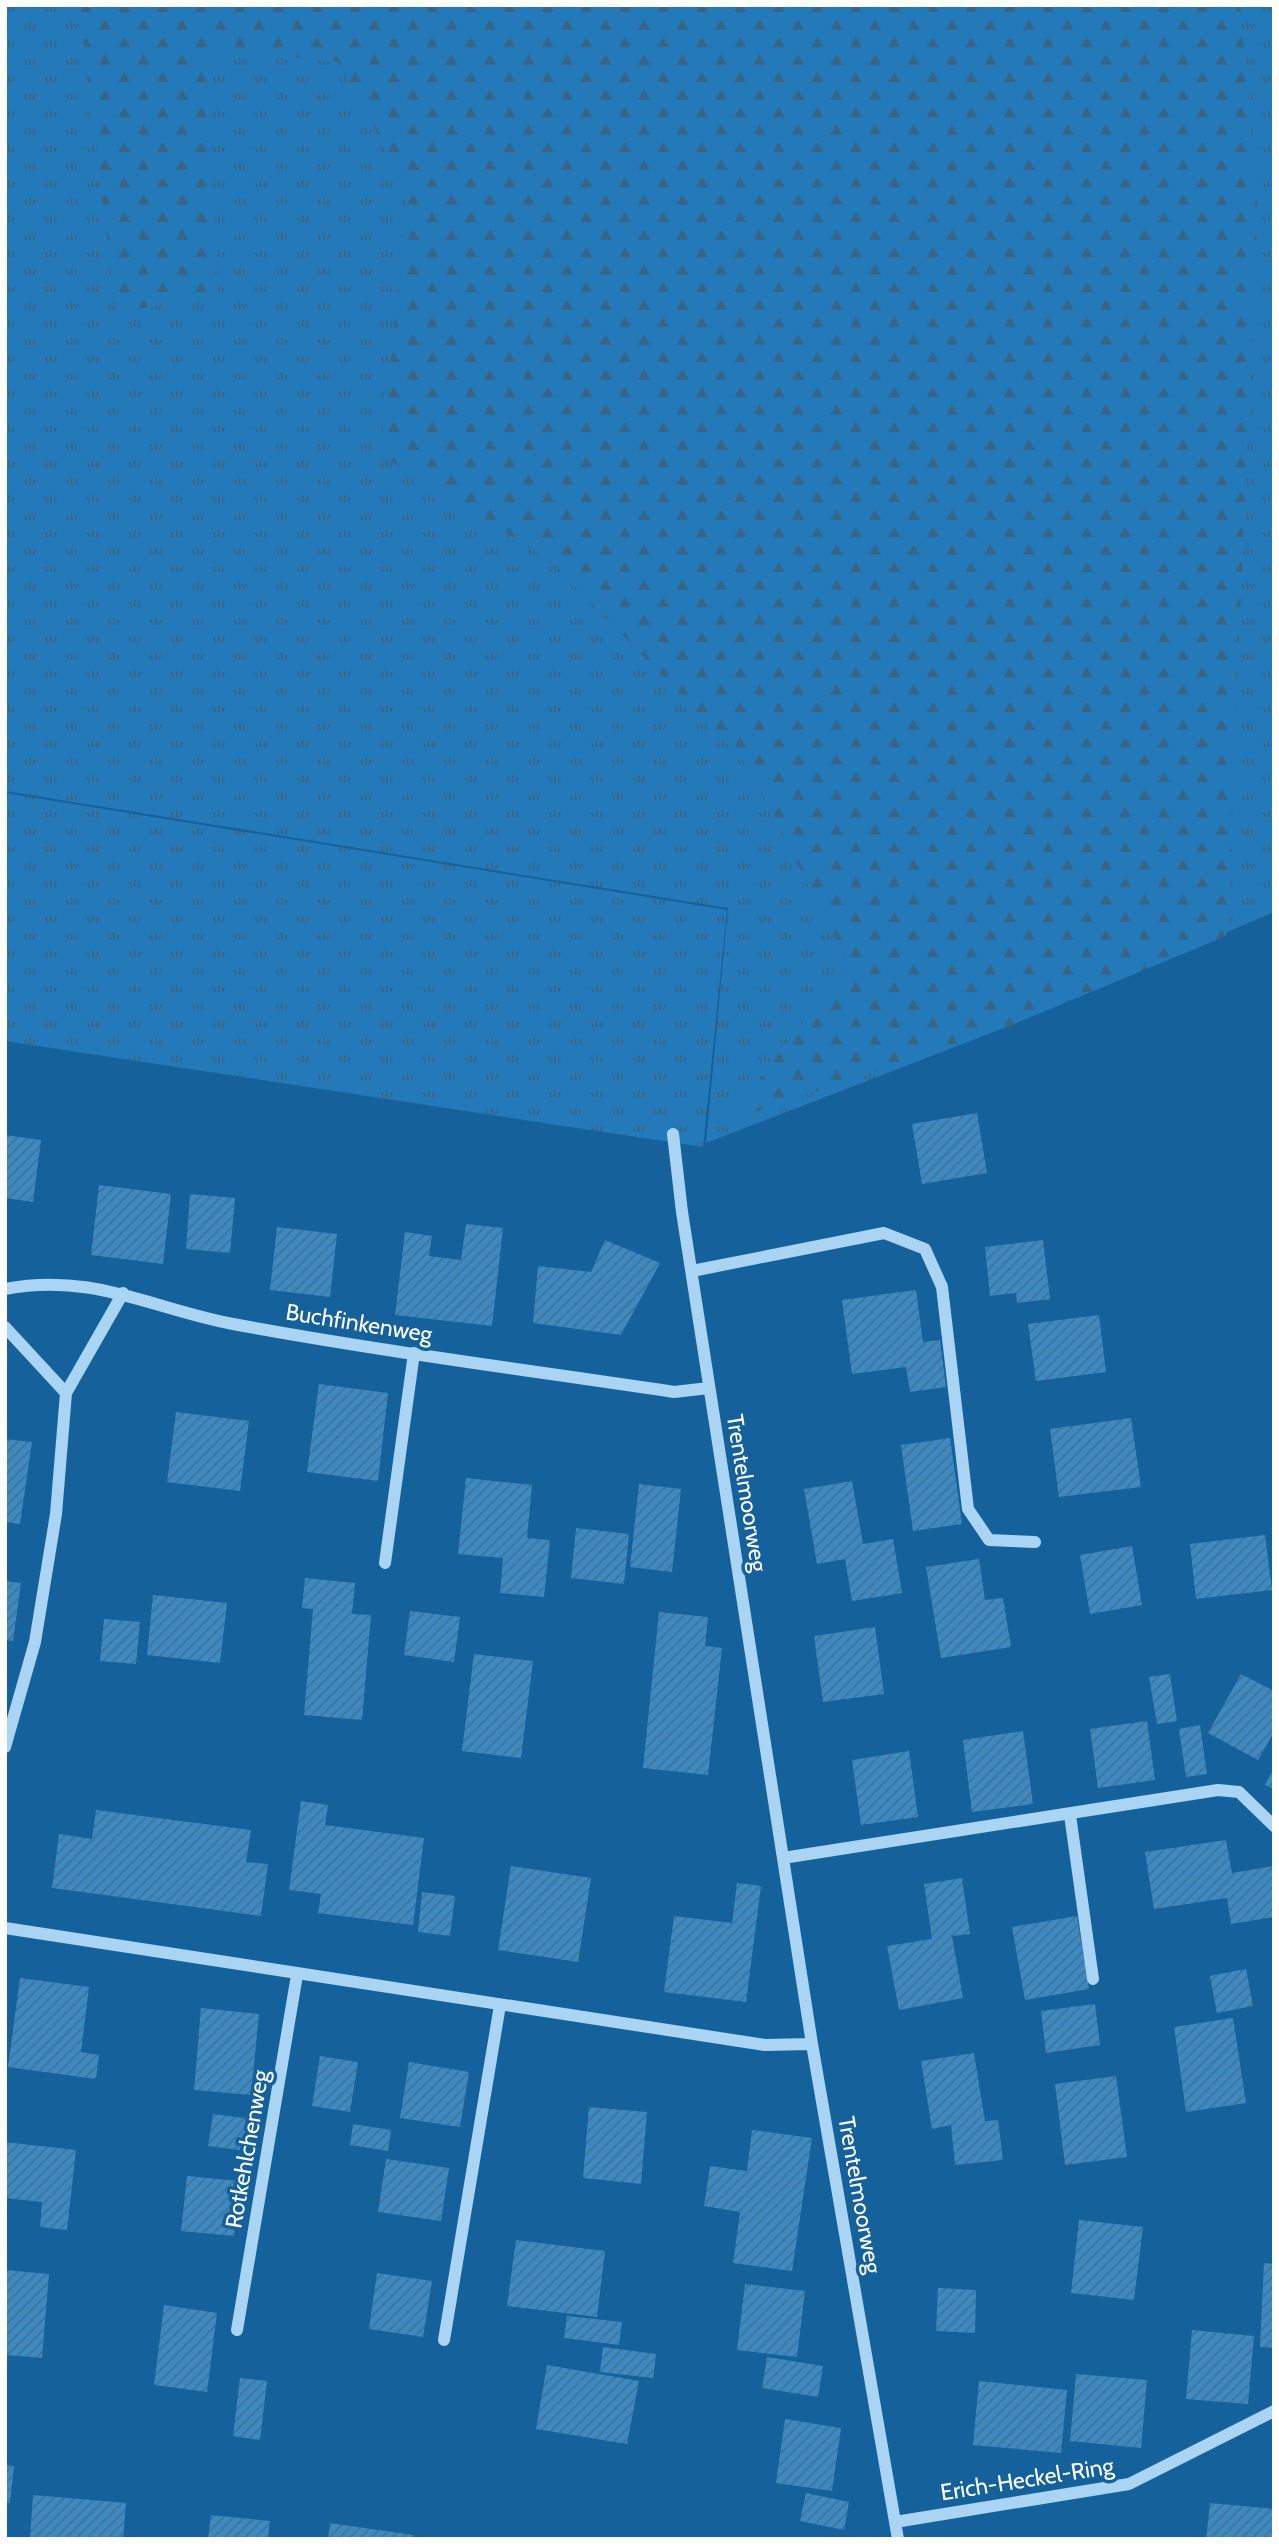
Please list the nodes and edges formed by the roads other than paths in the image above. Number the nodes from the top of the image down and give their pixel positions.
1 (673, 1134) dead end
2 (692, 1271) junction
3 (5, 1289) edge
4 (123, 1293) junction
5 (5, 1326) edge
6 (414, 1353) junction
7 (709, 1388) junction
8 (66, 1393) junction
9 (1035, 1542) dead end
10 (385, 1563) dead end
11 (5, 1747) edge
12 (1070, 1815) junction
13 (1274, 1826) edge
14 (783, 1858) junction
15 (5, 1928) edge
16 (298, 1975) junction
17 (1093, 1979) dead end
18 (500, 2005) junction
19 (812, 2044) junction
20 (237, 2330) dead end
21 (444, 2340) dead end
22 (1274, 2411) edge
23 (895, 2522) junction
24 (898, 2539) edge

1 - 2 street, Trentelmoorweg
2 - 7 street, Trentelmoorweg
2 - 9 street
3 - 4 street, Buchfinkenweg
4 - 6 street, Buchfinkenweg
4 - 8 street
5 - 8 street
6 - 7 street, Buchfinkenweg
6 - 10 street
7 - 14 street, Trentelmoorweg
8 - 11 street
12 - 13 street
12 - 14 street
12 - 17 street
14 - 19 street, Trentelmoorweg
15 - 16 street
16 - 18 street
16 - 20 street, Rotkehlchenweg
18 - 19 street
18 - 21 street
19 - 23 street, Trentelmoorweg
22 - 23 street, Erich-Heckel-Ring
23 - 24 street, Trentelmoorweg

